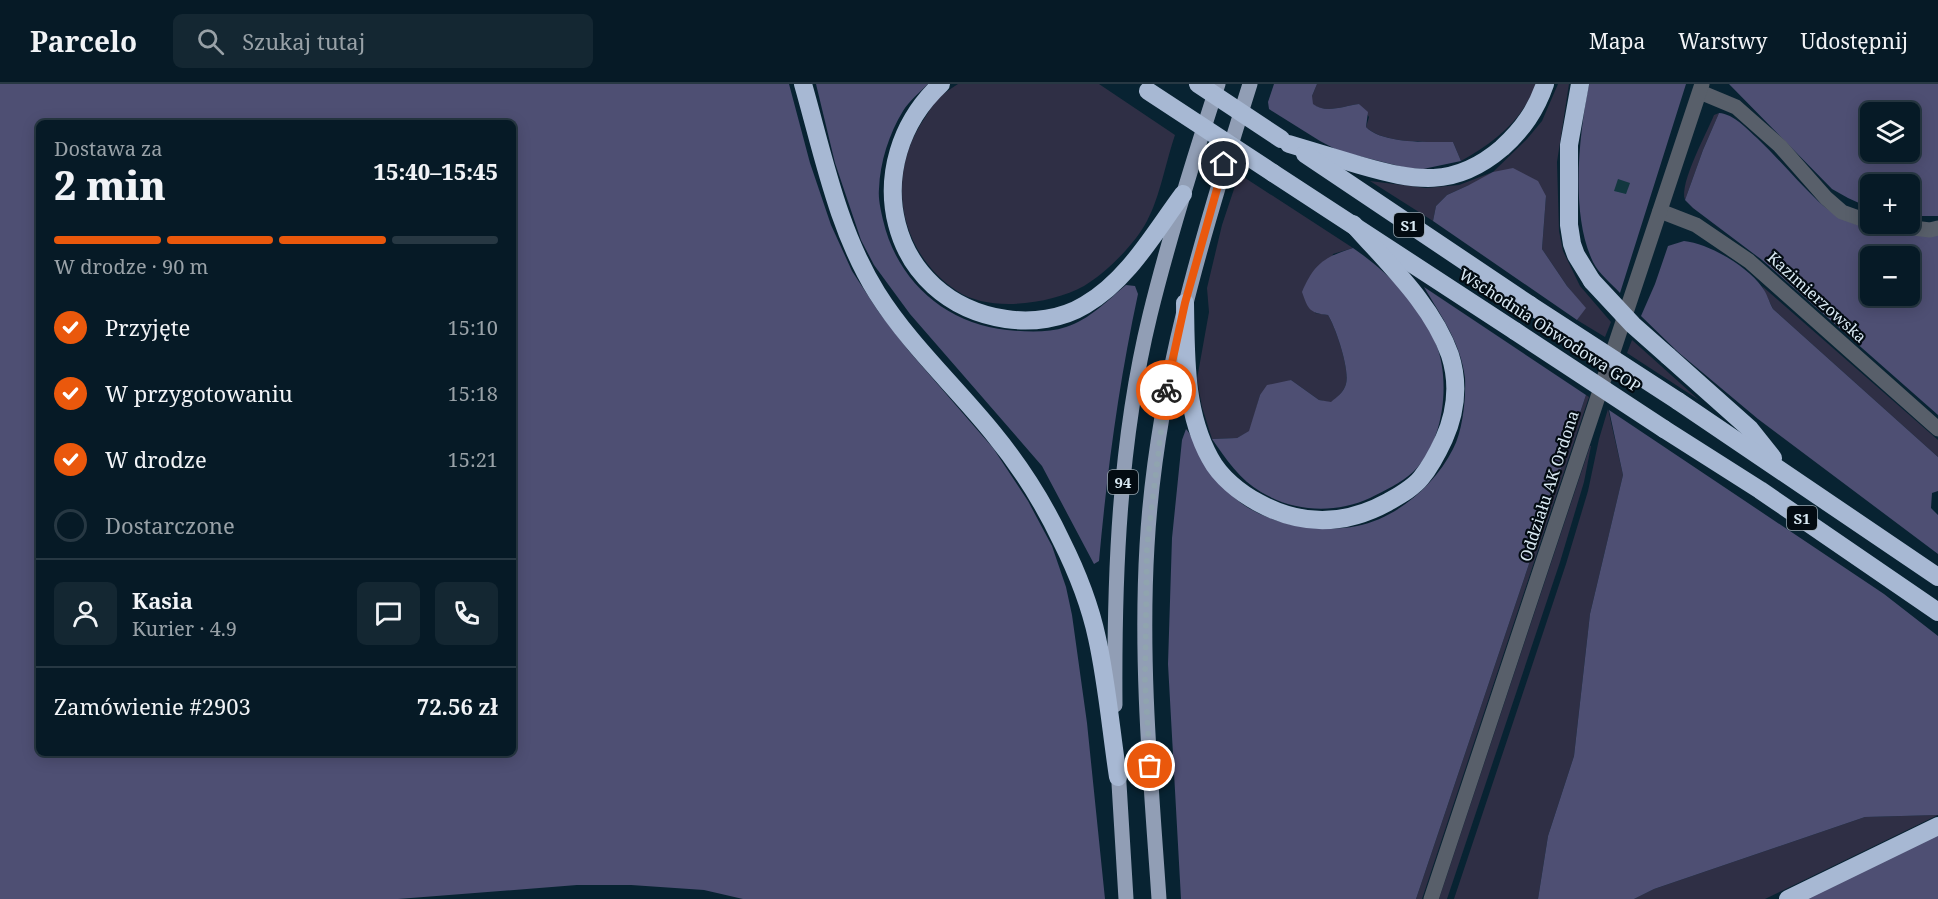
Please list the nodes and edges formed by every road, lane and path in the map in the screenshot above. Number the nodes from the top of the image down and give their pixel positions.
1 (803, 84) edge
2 (941, 84) edge
3 (1198, 84) edge
4 (1218, 84) edge
5 (1250, 84) edge
6 (1545, 84) edge
7 (1580, 84) edge
8 (1143, 87) edge
9 (1701, 88) edge
10 (1285, 141) junction
11 (1183, 194) junction
12 (1660, 211) junction
13 (1860, 218) edge
14 (1353, 224) junction
15 (1938, 228) edge
16 (1920, 229) edge
17 (1185, 303) junction
18 (1938, 429) edge
19 (1783, 471) junction
20 (1938, 577) edge
21 (1938, 612) edge
22 (1118, 777) junction
23 (1938, 826) edge
24 (1126, 899) edge
25 (1159, 899) edge
26 (1431, 899) edge
27 (1788, 899) edge

1 - 22 highway
2 - 11 highway
3 - 10 highway, Wschodnia Obwodowa GOP / S1, bridge
4 - 11 main road, 94
5 - 17 main road, 94
6 - 10 highway
7 - 19 highway, bridge
8 - 14 highway, Wschodnia Obwodowa GOP / S1, bridge
9 - 12 street, Oddziału AK Ordona
9 - 13 street
10 - 19 highway, Wschodnia Obwodowa GOP / S1, bridge
11 - 22 main road, 94
12 - 18 street, Kazimierzowska
12 - 26 street, Oddziału AK Ordona
14 - 17 highway
14 - 21 highway, Wschodnia Obwodowa GOP / S1, bridge
15 - 16 street
17 - 25 main road, 94
19 - 20 highway, Wschodnia Obwodowa GOP / S1
22 - 24 main road, 94
23 - 27 highway

